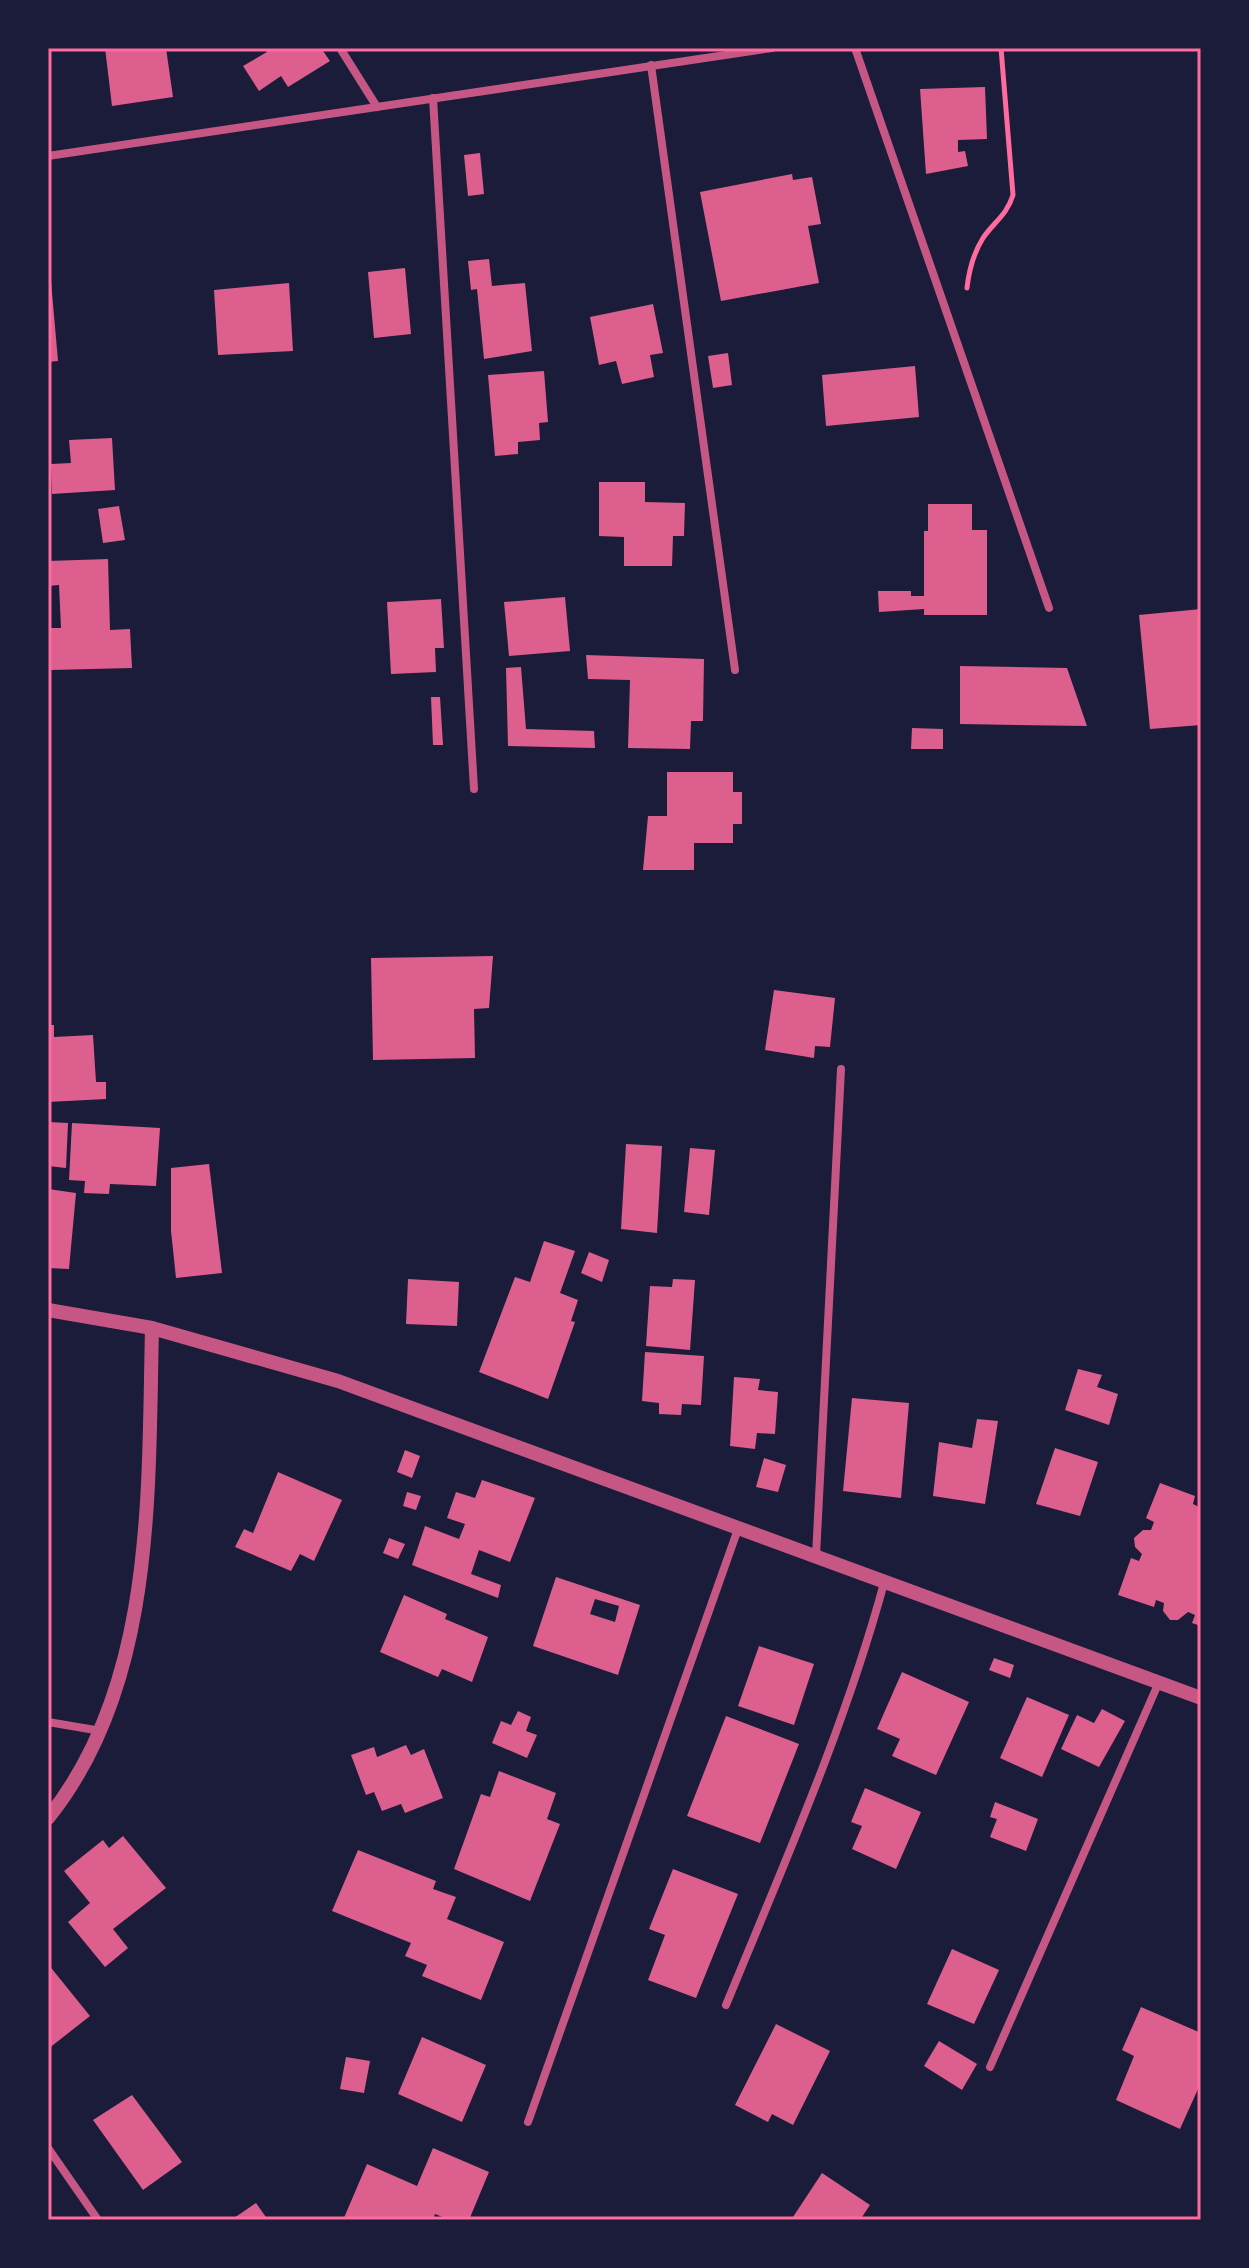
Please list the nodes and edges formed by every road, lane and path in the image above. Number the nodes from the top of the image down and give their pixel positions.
1 (340, 48) edge
2 (772, 48) edge
3 (855, 48) edge
4 (1001, 48) edge
5 (651, 65) junction
6 (433, 98) junction
7 (377, 107) junction
8 (48, 156) edge
9 (965, 300) dead end
10 (1049, 608) dead end
11 (735, 670) dead end
12 (474, 789) dead end
13 (841, 1069) dead end
14 (48, 1310) edge
15 (152, 1328) junction
16 (738, 1529) junction
17 (816, 1556) junction
18 (884, 1583) junction
19 (1159, 1682) junction
20 (1201, 1698) edge
21 (48, 1722) edge
22 (101, 1731) junction
23 (48, 1818) edge
24 (726, 2005) dead end
25 (990, 2067) dead end
26 (528, 2122) dead end
27 (48, 2148) edge
28 (98, 2220) edge

1 - 7 street
2 - 5 street
3 - 10 street
4 - 9 path
5 - 6 street
5 - 11 street
6 - 7 street
6 - 12 street
7 - 8 street
13 - 17 street
14 - 15 street
15 - 16 street
15 - 22 street
16 - 17 street
16 - 26 street
17 - 18 street
18 - 19 street
18 - 24 street
19 - 20 street
19 - 25 street
21 - 22 street
22 - 23 street
27 - 28 street

